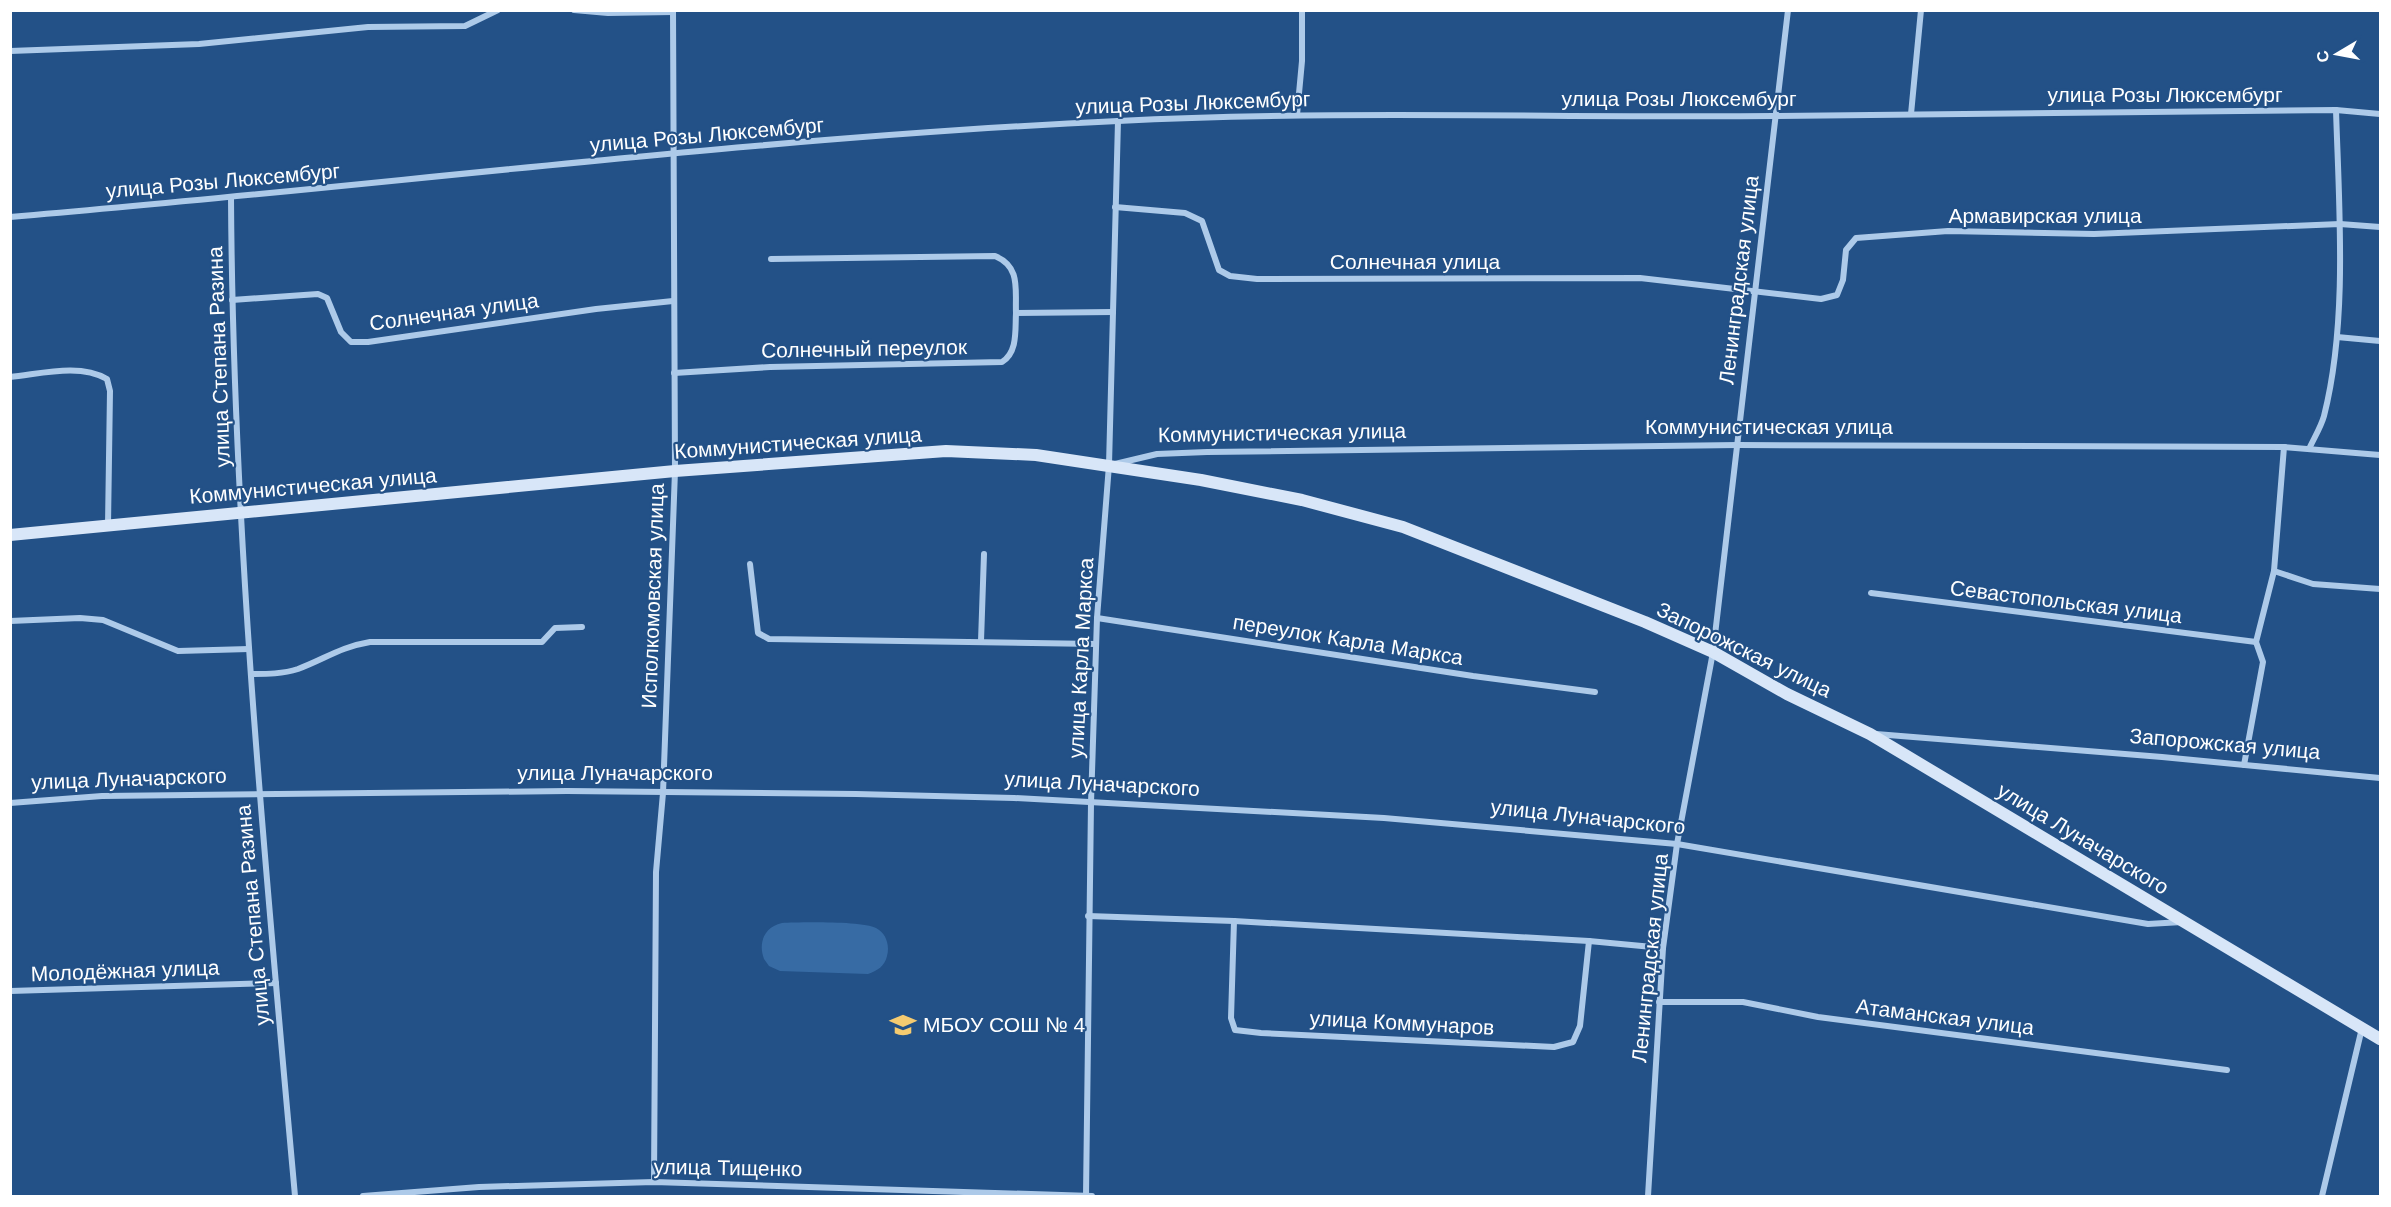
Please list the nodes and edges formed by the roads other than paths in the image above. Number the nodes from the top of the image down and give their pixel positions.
1 (498, 10) edge
2 (574, 10) edge
3 (1302, 10) edge
4 (1788, 10) edge
5 (1921, 10) edge
6 (673, 11) edge
7 (10, 51) edge
8 (2336, 110) junction
9 (1911, 114) junction
10 (2380, 114) edge
11 (1297, 115) junction
12 (1776, 116) junction
13 (1118, 121) junction
14 (673, 153) junction
15 (231, 198) junction
16 (1115, 207) junction
17 (10, 217) edge
18 (2340, 224) junction
19 (2380, 227) edge
20 (771, 259) dead end
21 (1753, 292) junction
22 (232, 300) junction
23 (672, 301) junction
24 (1113, 312) junction
25 (1016, 313) junction
26 (2337, 337) junction
27 (2380, 340) edge
28 (674, 373) junction
29 (10, 377) edge
30 (1738, 445) junction
31 (2284, 447) junction
32 (2309, 449) junction
33 (2380, 455) edge
34 (1109, 465) junction
35 (675, 471) junction
36 (240, 513) junction
37 (108, 525) junction
38 (10, 535) edge
39 (984, 554) dead end
40 (750, 564) dead end
41 (2274, 571) junction
42 (2380, 589) edge
43 (1871, 593) dead end
44 (1097, 618) junction
45 (10, 621) edge
46 (582, 627) dead end
47 (981, 641) junction
48 (2256, 642) junction
49 (1096, 644) junction
50 (249, 649) junction
51 (1713, 652) junction
52 (251, 674) junction
53 (1595, 692) dead end
54 (1870, 734) junction
55 (2244, 765) junction
56 (2380, 778) edge
57 (663, 793) junction
58 (259, 795) junction
59 (10, 803) edge
60 (1091, 803) junction
61 (1677, 844) junction
62 (1088, 916) junction
63 (1234, 921) junction
64 (2184, 922) junction
65 (1589, 941) junction
66 (1663, 948) junction
67 (276, 983) junction
68 (10, 992) edge
69 (1659, 1002) junction
70 (2362, 1028) junction
71 (2380, 1039) edge
72 (2227, 1070) dead end
73 (654, 1182) junction
74 (1086, 1196) edge
75 (295, 1197) edge
76 (363, 1197) edge
77 (1092, 1197) edge
78 (1648, 1197) edge
79 (2322, 1197) edge

1 - 7 street
2 - 6 street
3 - 11 street
4 - 12 street, Ленинградская улица
5 - 9 street
6 - 14 street, Исполкомовская улица
8 - 9 street, улица Розы Люксембург
8 - 10 street, улица Розы Люксембург
8 - 18 street
9 - 12 street, улица Розы Люксембург
11 - 12 street, улица Розы Люксембург
11 - 13 street, улица Розы Люксембург
12 - 21 street, Ленинградская улица
13 - 14 street, улица Розы Люксембург
13 - 16 street, улица Карла Маркса
14 - 15 street, улица Розы Люксембург
14 - 23 street, Исполкомовская улица
15 - 17 street, улица Розы Люксембург
15 - 22 street, улица Степана Разина
16 - 21 street, Солнечная улица
16 - 24 street, улица Карла Маркса
18 - 19 street, Армавирская улица
18 - 21 street, Армавирская улица
18 - 26 street
20 - 25 street
21 - 30 street, Ленинградская улица
22 - 23 street, Солнечная улица
22 - 36 street, улица Степана Разина
23 - 28 street, Исполкомовская улица
24 - 25 street
24 - 34 street, улица Карла Маркса
25 - 28 street, Солнечный переулок
26 - 27 street
26 - 32 street
28 - 35 street, Исполкомовская улица
29 - 37 street
30 - 31 street, Коммунистическая улица
30 - 34 street, Коммунистическая улица
30 - 51 street, Ленинградская улица
31 - 32 street, Коммунистическая улица
31 - 41 street
32 - 33 street, Коммунистическая улица
34 - 35 main road, Коммунистическая улица
34 - 44 street, улица Карла Маркса
34 - 51 main road, Запорожская улица
35 - 36 main road, Коммунистическая улица
35 - 57 street, Исполкомовская улица
36 - 37 main road, Коммунистическая улица
36 - 50 street, улица Степана Разина
37 - 38 main road, Коммунистическая улица
39 - 47 street
40 - 47 street
41 - 42 street
41 - 48 street
43 - 48 street, Севастопольская улица
44 - 49 street, улица Карла Маркса
44 - 53 street, переулок Карла Маркса
45 - 50 street
46 - 52 street
47 - 49 street
48 - 55 street
49 - 60 street, улица Карла Маркса
50 - 52 street, улица Степана Разина
51 - 54 main road, Запорожская улица
51 - 61 street, Ленинградская улица
52 - 58 street, улица Степана Разина
54 - 55 street, Запорожская улица
54 - 64 main road, улица Луначарского
55 - 56 street, Запорожская улица
57 - 58 street, улица Луначарского
57 - 60 street, улица Луначарского
57 - 73 street, Исполкомовская улица
58 - 59 street, улица Луначарского
58 - 67 street, улица Степана Разина
60 - 61 street, улица Луначарского
60 - 62 street, улица Карла Маркса
61 - 64 street, улица Луначарского
61 - 66 street, Ленинградская улица
62 - 63 street
62 - 74 street, улица Карла Маркса
63 - 65 street
63 - 65 street, улица Коммунаров
64 - 70 main road, улица Луначарского
65 - 66 street
66 - 69 street, Ленинградская улица
67 - 68 street, Молодёжная улица
67 - 75 street, улица Степана Разина
69 - 72 street, Атаманская улица
69 - 78 street, Ленинградская улица
70 - 71 main road, улица Луначарского
70 - 79 street
73 - 74 street, улица Тищенко
73 - 76 street, улица Тищенко
74 - 77 street, улица Тищенко

